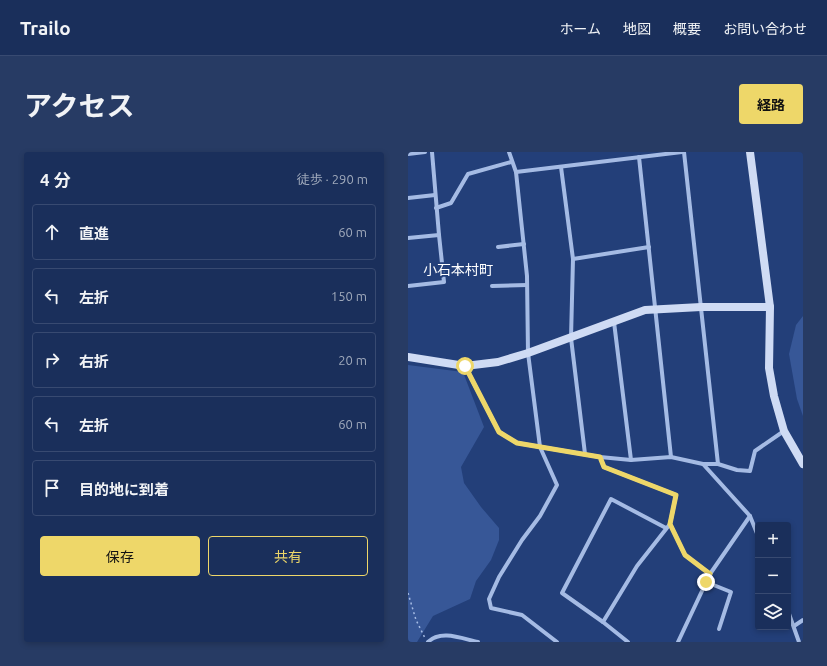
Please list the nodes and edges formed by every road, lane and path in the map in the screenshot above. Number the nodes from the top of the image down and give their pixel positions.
1 (425, 152) edge
2 (432, 152) edge
3 (508, 152) edge
4 (683, 152) edge
5 (750, 152) edge
6 (408, 154) edge
7 (639, 157) junction
8 (511, 162) junction
9 (561, 167) junction
10 (516, 172) junction
11 (435, 196) junction
12 (408, 198) edge
13 (436, 208) junction
14 (439, 235) junction
15 (408, 238) edge
16 (524, 244) junction
17 (498, 247) dead end
18 (649, 247) junction
19 (573, 259) junction
20 (527, 285) junction
21 (408, 286) edge
22 (492, 286) dead end
23 (701, 307) junction
24 (770, 307) junction
25 (655, 309) junction
26 (614, 322) junction
27 (571, 338) junction
28 (528, 353) junction
29 (408, 357) edge
30 (465, 366) junction
31 (784, 431) junction
32 (540, 447) junction
33 (585, 454) junction
34 (600, 457) junction
35 (671, 457) junction
36 (631, 460) junction
37 (703, 464) junction
38 (718, 464) junction
39 (803, 464) edge
40 (750, 516) junction
41 (670, 524) junction
42 (666, 528) junction
43 (755, 528) edge
44 (710, 574) junction
45 (706, 582) junction
46 (408, 593) edge
47 (791, 618) edge
48 (803, 620) edge
49 (603, 622) junction
50 (794, 626) junction
51 (719, 629) dead end
52 (555, 641) edge
53 (428, 642) edge
54 (478, 642) edge
55 (548, 642) edge
56 (628, 642) edge
57 (678, 642) edge
58 (799, 642) edge

1 - 6 street
2 - 11 street
3 - 8 street
4 - 7 street
4 - 23 street
5 - 24 street
7 - 9 street
7 - 18 street
8 - 10 street
8 - 13 street
9 - 10 street
9 - 19 street
10 - 16 street
11 - 12 street
11 - 13 street
13 - 14 street
14 - 15 street
14 - 21 street
16 - 17 street
16 - 20 street
18 - 19 street
18 - 25 street
19 - 27 street
20 - 22 street
20 - 28 street
23 - 24 street
23 - 25 street
23 - 38 street
24 - 31 street
25 - 26 street
25 - 35 street
26 - 27 street
26 - 36 street
27 - 28 street
27 - 33 street
28 - 30 street
28 - 32 street
29 - 30 street
30 - 32 street
31 - 38 street
31 - 39 street
32 - 33 street
32 - 52 street
33 - 34 street
34 - 36 street
34 - 41 street
35 - 36 street
35 - 37 street
37 - 38 street
37 - 40 street
40 - 43 street
40 - 44 street
41 - 42 street
41 - 44 street
42 - 49 street
42 - 49 street
44 - 45 street
45 - 51 street
45 - 57 street
46 - 53 path
47 - 50 street
48 - 50 street
49 - 56 street
50 - 58 street
52 - 55 street
53 - 54 street

